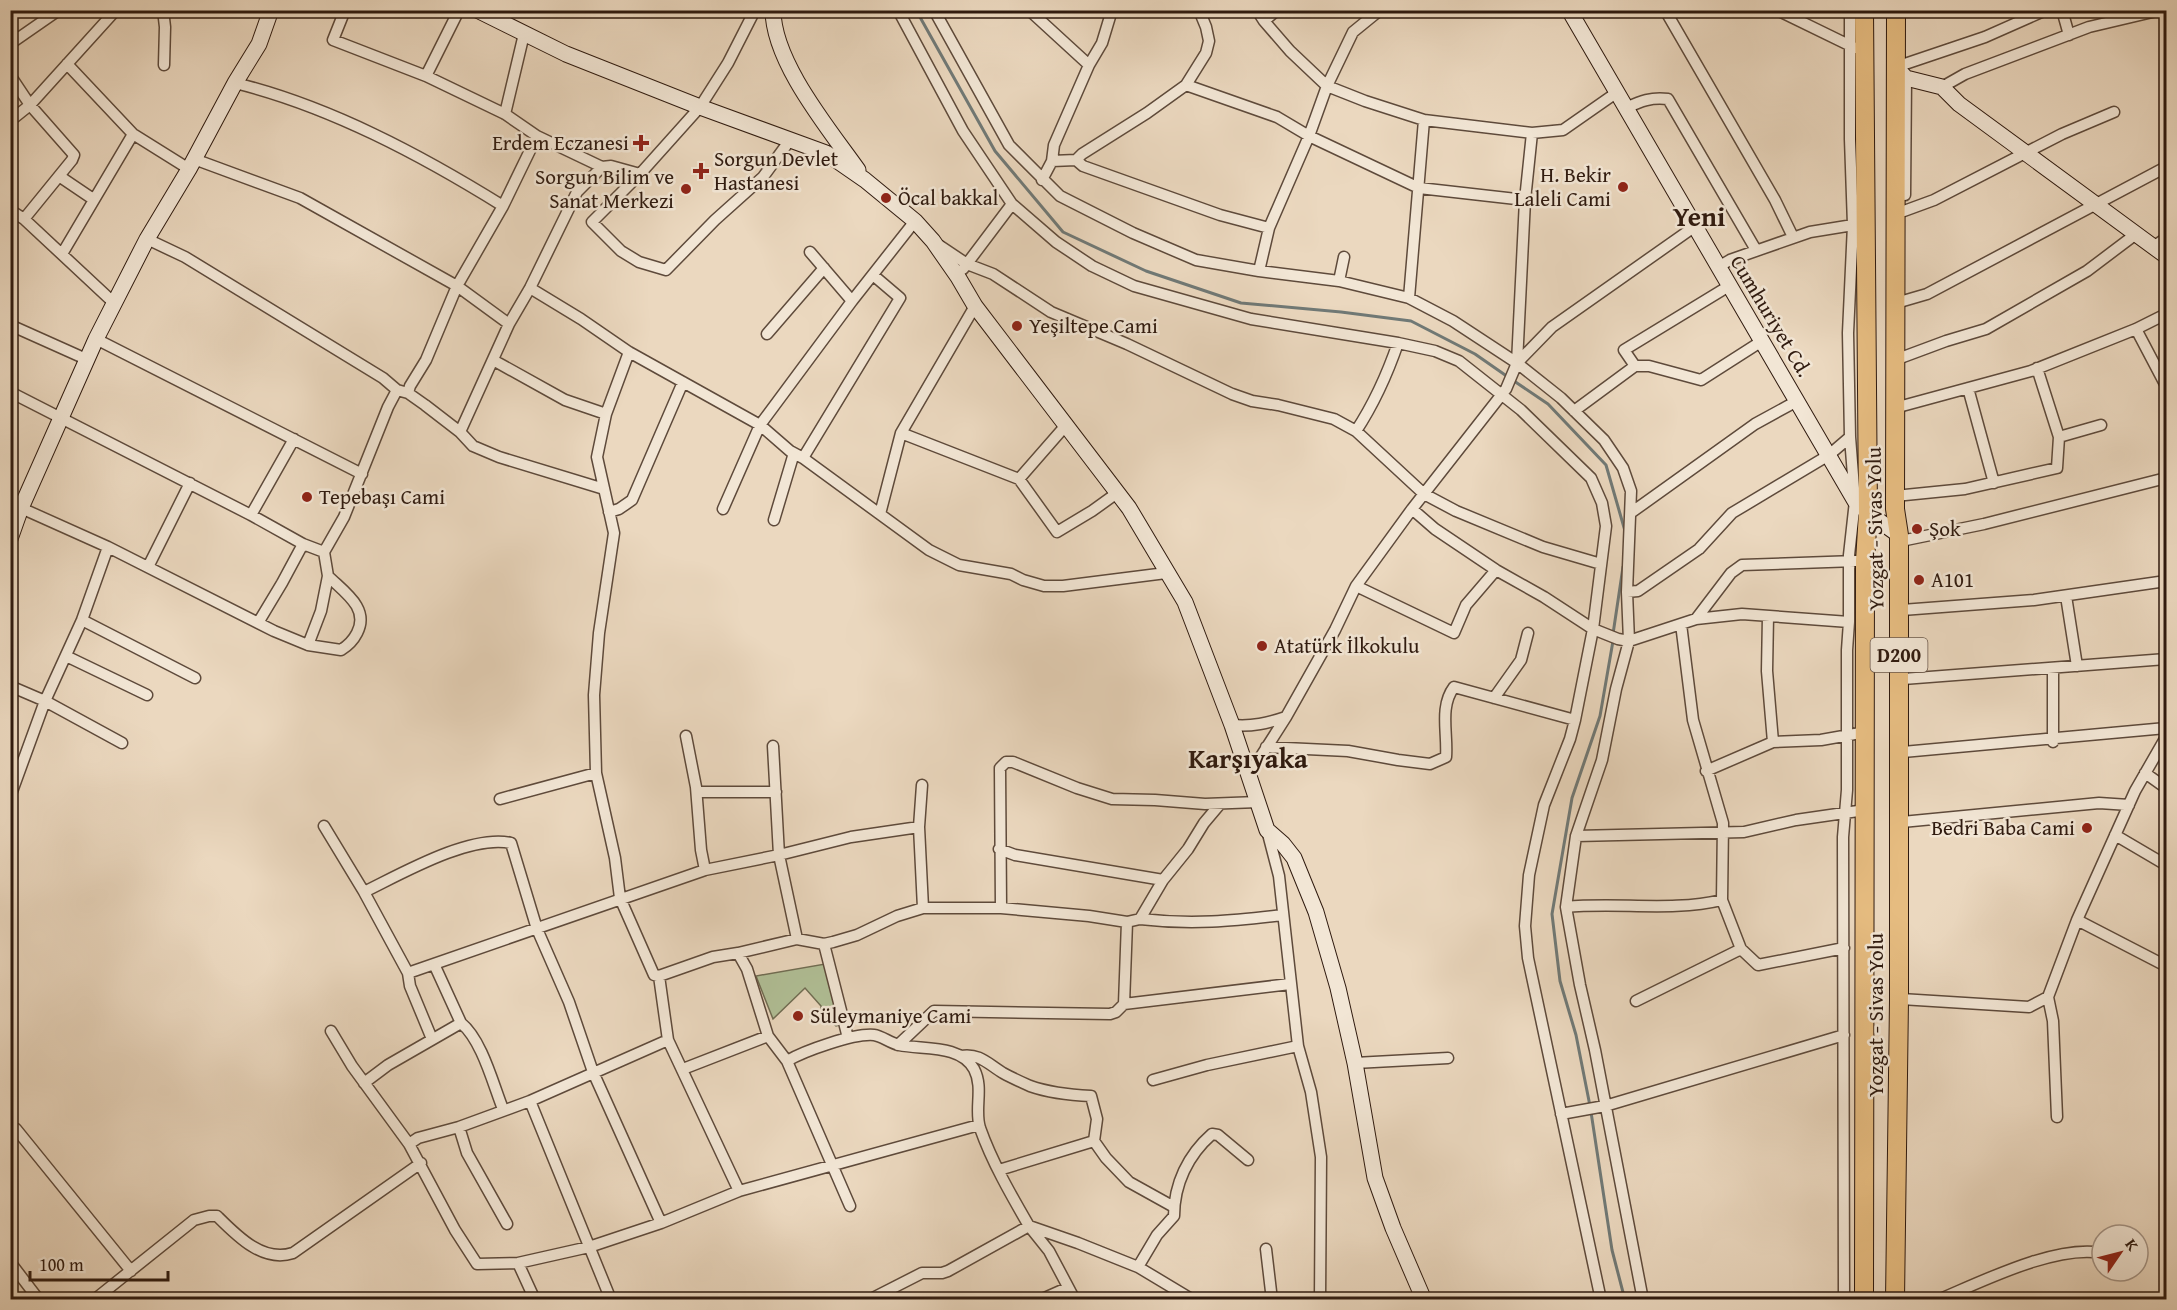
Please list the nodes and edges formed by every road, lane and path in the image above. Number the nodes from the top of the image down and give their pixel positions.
1 (59, 10) edge
2 (116, 10) edge
3 (163, 10) edge
4 (345, 10) edge
5 (459, 10) edge
6 (477, 10) edge
7 (755, 10) edge
8 (773, 10) edge
9 (898, 10) edge
10 (934, 10) edge
11 (1029, 10) edge
12 (1112, 10) edge
13 (1199, 10) edge
14 (1257, 10) edge
15 (1277, 10) edge
16 (1380, 10) edge
17 (1569, 10) edge
18 (1665, 10) edge
19 (1777, 10) edge
20 (1850, 10) edge
21 (1864, 10) edge
22 (1896, 10) edge
23 (2046, 10) edge
24 (2062, 10) edge
25 (2161, 10) edge
26 (271, 11) edge
27 (2137, 13) edge
28 (1264, 21) junction
29 (524, 34) junction
30 (2069, 35) junction
31 (10, 44) edge
32 (1857, 49) junction
33 (67, 64) junction
34 (164, 65) dead end
35 (1089, 65) junction
36 (1901, 73) junction
37 (10, 75) edge
38 (426, 76) junction
39 (235, 83) junction
40 (1186, 85) junction
41 (1327, 86) junction
42 (1942, 87) junction
43 (1616, 93) junction
44 (30, 105) junction
45 (700, 107) junction
46 (1626, 108) junction
47 (2114, 112) dead end
48 (505, 114) junction
49 (1424, 120) junction
50 (10, 121) edge
51 (1532, 133) junction
52 (133, 134) junction
53 (537, 136) junction
54 (1309, 136) junction
55 (790, 140) junction
56 (2024, 153) junction
57 (1076, 160) junction
58 (1052, 161) junction
59 (192, 164) junction
60 (602, 167) junction
61 (2166, 167) edge
62 (640, 174) junction
63 (59, 176) junction
64 (865, 180) junction
65 (1042, 180) junction
66 (1419, 188) junction
67 (93, 199) junction
68 (1525, 200) junction
69 (1012, 204) junction
70 (2095, 205) junction
71 (503, 206) junction
72 (10, 210) edge
73 (1904, 211) junction
74 (24, 219) junction
75 (915, 221) junction
76 (1853, 225) junction
77 (1694, 227) junction
78 (1269, 228) junction
79 (2136, 234) junction
80 (1793, 237) junction
81 (147, 239) junction
82 (2160, 242) edge
83 (1756, 250) junction
84 (810, 252) dead end
85 (62, 254) junction
86 (2166, 256) edge
87 (1344, 257) dead end
88 (1718, 267) junction
89 (824, 268) junction
90 (963, 270) junction
91 (1259, 271) junction
92 (873, 275) junction
93 (1339, 281) junction
94 (457, 286) junction
95 (1730, 286) junction
96 (530, 288) junction
97 (1409, 298) junction
98 (852, 301) junction
99 (1903, 302) junction
100 (114, 303) junction
101 (975, 306) junction
102 (2166, 314) edge
103 (509, 324) junction
104 (10, 325) edge
105 (2136, 329) junction
106 (766, 333) dead end
107 (96, 339) junction
108 (1762, 341) junction
109 (1398, 343) junction
110 (629, 352) junction
111 (1903, 357) junction
112 (86, 360) junction
113 (493, 360) junction
114 (1517, 363) junction
115 (1635, 366) junction
116 (2037, 368) junction
117 (683, 382) junction
118 (2166, 386) edge
119 (1968, 388) junction
120 (1503, 391) junction
121 (10, 392) edge
122 (403, 392) junction
123 (1797, 401) junction
124 (1902, 406) junction
125 (1574, 411) junction
126 (606, 414) junction
127 (60, 417) junction
128 (1067, 424) junction
129 (760, 425) junction
130 (2100, 425) dead end
131 (1356, 431) junction
132 (460, 432) junction
133 (901, 433) junction
134 (1850, 437) junction
135 (2059, 437) junction
136 (294, 439) junction
137 (1829, 455) junction
138 (799, 456) junction
139 (362, 474) junction
140 (2166, 478) edge
141 (1019, 479) junction
142 (190, 483) junction
143 (1994, 483) junction
144 (604, 489) junction
145 (1117, 493) junction
146 (1424, 494) junction
147 (1898, 496) junction
148 (16, 505) edge
149 (1861, 507) junction
150 (723, 509) dead end
151 (1412, 509) junction
152 (609, 512) junction
153 (1632, 512) junction
154 (880, 514) junction
155 (251, 515) junction
156 (774, 520) dead end
157 (1900, 538) junction
158 (10, 539) edge
159 (303, 544) junction
160 (108, 547) junction
161 (324, 552) junction
162 (1857, 561) junction
163 (1601, 564) junction
164 (148, 567) junction
165 (1496, 570) junction
166 (1166, 573) junction
167 (328, 576) junction
168 (2166, 581) edge
169 (1356, 586) junction
170 (1627, 592) junction
171 (2066, 596) junction
172 (1902, 610) junction
173 (1768, 616) junction
174 (1696, 619) junction
175 (82, 620) junction
176 (258, 622) junction
177 (1849, 622) junction
178 (1681, 624) junction
179 (1596, 630) junction
180 (1528, 633) dead end
181 (1629, 641) junction
182 (308, 645) junction
183 (66, 656) junction
184 (2166, 659) edge
185 (2077, 666) junction
186 (2053, 668) junction
187 (195, 678) dead end
188 (1903, 679) junction
189 (10, 686) edge
190 (147, 695) dead end
191 (1494, 698) junction
192 (45, 701) junction
193 (1287, 717) junction
194 (1575, 720) junction
195 (1232, 725) junction
196 (2166, 728) edge
197 (1866, 732) junction
198 (1847, 735) junction
199 (686, 736) dead end
200 (2166, 738) edge
201 (2053, 740) junction
202 (1773, 742) junction
203 (122, 743) dead end
204 (773, 746) dead end
205 (1266, 747) junction
206 (1903, 752) junction
207 (1706, 771) junction
208 (596, 773) junction
209 (2145, 773) junction
210 (1249, 775) junction
211 (922, 785) dead end
212 (2166, 788) edge
213 (697, 792) junction
214 (776, 792) junction
215 (10, 797) edge
216 (500, 799) dead end
217 (1258, 802) junction
218 (1220, 804) junction
219 (2129, 805) junction
220 (1865, 810) junction
221 (1845, 813) junction
222 (1902, 822) junction
223 (324, 826) dead end
224 (920, 827) junction
225 (1267, 830) junction
226 (1724, 832) junction
227 (2115, 835) junction
228 (1576, 836) junction
229 (999, 849) junction
230 (779, 855) junction
231 (2166, 865) edge
232 (705, 870) junction
233 (1163, 880) junction
234 (364, 892) junction
235 (620, 898) junction
236 (1722, 900) junction
237 (1566, 907) junction
238 (923, 908) junction
239 (1000, 908) junction
240 (1283, 915) junction
241 (1140, 919) junction
242 (2078, 920) junction
243 (1128, 922) junction
244 (537, 929) junction
245 (797, 939) junction
246 (824, 944) junction
247 (1844, 948) junction
248 (1741, 949) junction
249 (738, 953) junction
250 (434, 964) junction
251 (2166, 966) edge
252 (408, 973) junction
253 (659, 976) junction
254 (1290, 984) junction
255 (2048, 997) junction
256 (1901, 999) junction
257 (1636, 1001) dead end
258 (1124, 1004) junction
259 (461, 1023) junction
260 (331, 1030) dead end
261 (1844, 1035) junction
262 (768, 1036) junction
263 (848, 1038) junction
264 (432, 1039) junction
265 (668, 1040) junction
266 (898, 1044) junction
267 (1298, 1046) junction
268 (961, 1056) junction
269 (1448, 1058) dead end
270 (786, 1061) junction
271 (1355, 1063) junction
272 (683, 1069) junction
273 (593, 1072) junction
274 (1153, 1080) dead end
275 (364, 1083) junction
276 (530, 1101) junction
277 (1600, 1107) junction
278 (503, 1109) junction
279 (1566, 1113) junction
280 (2057, 1117) dead end
281 (979, 1125) junction
282 (459, 1127) junction
283 (12, 1129) edge
284 (1094, 1141) junction
285 (409, 1144) junction
286 (1248, 1160) dead end
287 (421, 1163) junction
288 (830, 1165) junction
289 (999, 1170) junction
290 (739, 1191) junction
291 (850, 1206) dead end
292 (1174, 1208) junction
293 (661, 1223) junction
294 (507, 1224) dead end
295 (1029, 1226) junction
296 (589, 1247) junction
297 (1266, 1249) dead end
298 (2090, 1251) edge
299 (10, 1262) edge
300 (518, 1263) junction
301 (1138, 1267) junction
302 (131, 1271) junction
303 (1068, 1288) junction
304 (890, 1296) edge
305 (39, 1299) edge
306 (94, 1299) edge
307 (535, 1299) edge
308 (611, 1299) edge
309 (869, 1299) edge
310 (1040, 1299) edge
311 (1074, 1299) edge
312 (1193, 1299) edge
313 (1272, 1299) edge
314 (1320, 1299) edge
315 (1424, 1299) edge
316 (1601, 1299) edge
317 (1643, 1299) edge
318 (1844, 1299) edge
319 (1864, 1299) edge
320 (1895, 1299) edge
321 (1904, 1299) edge
322 (1938, 1299) edge

1 - 31 street
2 - 33 street
3 - 34 street
4 - 38 street
5 - 38 street
6 - 29 street
7 - 45 street
8 - 64 street
9 - 69 street
10 - 65 street
11 - 35 street
12 - 35 street
13 - 40 street
14 - 28 street
15 - 28 street
16 - 41 street
17 - 43 street, Cumhuriyet Cd.
18 - 80 street
19 - 32 street
20 - 32 street
21 - 32 highway, Yozgat - Sivas Yolu / D200
22 - 36 highway, Yozgat - Sivas Yolu / D200
23 - 36 street
24 - 30 street
25 - 27 street
26 - 39 street
27 - 30 street
28 - 41 street
29 - 45 street
29 - 48 street
30 - 42 street
32 - 76 street
32 - 149 highway, Yozgat - Sivas Yolu / D200
33 - 44 street
33 - 52 street
35 - 58 street
36 - 42 street
36 - 73 street
36 - 147 highway, Yozgat - Sivas Yolu / D200
37 - 44 street
38 - 48 street
39 - 59 street
39 - 71 street
40 - 54 street
40 - 57 street
41 - 49 street
41 - 54 street
42 - 56 street
43 - 46 street, Cumhuriyet Cd.
43 - 51 street
44 - 50 street
44 - 63 street
45 - 55 street
45 - 62 street
46 - 77 street, Cumhuriyet Cd.
46 - 83 street
47 - 56 street
48 - 53 street
49 - 51 street
49 - 66 street
51 - 68 street
52 - 59 street
52 - 67 street
53 - 60 street
53 - 71 street
54 - 66 street
54 - 78 street
55 - 62 street
55 - 64 street
56 - 70 street
56 - 73 street
57 - 58 street
57 - 78 street
58 - 65 street
59 - 81 street
59 - 94 street
60 - 62 street
60 - 96 street
61 - 70 street
63 - 67 street
63 - 74 street
64 - 75 street
65 - 91 street
66 - 68 street
66 - 97 street
67 - 85 street
68 - 114 street
69 - 90 street
69 - 109 street
70 - 79 street
70 - 99 street
71 - 94 street
72 - 74 street
73 - 99 street
74 - 85 street
75 - 90 street
75 - 92 street
76 - 80 street
76 - 134 street
77 - 88 street, Cumhuriyet Cd.
77 - 114 street
78 - 91 street
79 - 82 street
79 - 111 street
80 - 83 street
81 - 100 street
81 - 122 street
82 - 86 street
83 - 88 street
84 - 89 street
85 - 100 street
87 - 93 street
88 - 95 street, Cumhuriyet Cd.
89 - 98 street
89 - 106 street
90 - 101 street
90 - 131 street
91 - 93 street
92 - 98 street
92 - 138 street
93 - 97 street
94 - 103 street
94 - 122 street
95 - 108 street, Cumhuriyet Cd.
95 - 115 street
96 - 103 street
96 - 110 street
97 - 114 street
98 - 129 street
99 - 111 street
100 - 107 street
101 - 128 street
101 - 133 street
102 - 105 street
103 - 113 street
104 - 112 street
105 - 116 street
105 - 118 street
107 - 112 street
107 - 136 street
108 - 115 street
108 - 123 street, Cumhuriyet Cd.
109 - 120 street
109 - 131 street
110 - 117 street
110 - 126 street
111 - 124 street
112 - 127 street
113 - 126 street
113 - 132 street
114 - 120 street
114 - 125 street
115 - 125 street
116 - 119 street
116 - 135 street
117 - 129 street
117 - 152 street
119 - 124 street
119 - 143 street
120 - 146 street
120 - 163 street
121 - 127 street
122 - 132 street
122 - 139 street
123 - 137 street, Cumhuriyet Cd.
123 - 153 street
124 - 147 street
125 - 153 street
126 - 144 street
127 - 142 street
127 - 148 street
128 - 141 street
128 - 145 street
129 - 138 street
129 - 150 street
130 - 135 street
131 - 146 street
132 - 144 street
133 - 141 street
133 - 154 street
134 - 137 street
134 - 149 street
135 - 143 street
136 - 139 street
136 - 155 street
137 - 149 street, Cumhuriyet Cd.
137 - 170 street
138 - 154 street
138 - 156 street
139 - 161 street
140 - 157 street
141 - 145 street
142 - 155 street
142 - 164 street
143 - 147 street
144 - 152 street
145 - 166 street
146 - 151 street
146 - 163 street
147 - 157 highway, Yozgat - Sivas Yolu / D200
148 - 158 street
148 - 160 street
149 - 157 street, Cumhuriyet Cd.
149 - 162 highway, Yozgat - Sivas Yolu / D200
151 - 165 street
151 - 169 street
152 - 208 street
153 - 170 street
154 - 166 street
155 - 159 street
157 - 172 street
157 - 320 highway, Yozgat - Sivas Yolu / D200
159 - 161 street
159 - 176 street
160 - 164 street
160 - 175 street
161 - 167 street
162 - 174 street
162 - 177 street
162 - 197 highway, Yozgat - Sivas Yolu / D200
163 - 179 street
164 - 176 street
165 - 169 street
165 - 179 street
166 - 195 street
167 - 182 street
167 - 182 street
168 - 171 street
169 - 193 street
170 - 181 street
171 - 172 street
171 - 185 street
172 - 188 street
173 - 174 street
173 - 177 street
173 - 202 street
174 - 178 street
175 - 183 street
175 - 187 street
176 - 182 street
177 - 198 street
178 - 181 street
178 - 207 street
179 - 181 street
179 - 194 street
180 - 191 street
181 - 228 street
183 - 190 street
183 - 192 street
184 - 185 street
185 - 186 street
186 - 188 street
186 - 201 street
188 - 206 street
189 - 192 street
191 - 194 street
191 - 205 street
192 - 203 street
192 - 215 street
193 - 195 street
193 - 205 street
194 - 279 street
195 - 210 street
196 - 201 street
197 - 198 street
197 - 220 highway, Yozgat - Sivas Yolu / D200
198 - 202 street
198 - 221 street
199 - 213 street
200 - 209 street
201 - 206 street
202 - 207 street
204 - 214 street
205 - 210 street
206 - 222 street
207 - 226 street
208 - 216 street
208 - 235 street
209 - 212 street
209 - 219 street
210 - 217 street
211 - 224 street
213 - 214 street
213 - 232 street
214 - 230 street
217 - 218 street
217 - 225 street
218 - 229 street
218 - 233 street
219 - 222 street
219 - 227 street
220 - 221 street
220 - 319 highway, Yozgat - Sivas Yolu / D200
221 - 226 street
221 - 247 street
222 - 256 street
223 - 234 street
224 - 230 street
224 - 238 street
225 - 240 street
225 - 271 street
226 - 228 street
226 - 236 street
227 - 231 street
227 - 242 street
228 - 237 street
229 - 233 street
229 - 239 street
230 - 232 street
230 - 245 street
232 - 235 street
233 - 241 street
234 - 244 street
234 - 252 street
235 - 244 street
235 - 253 street
236 - 237 street
236 - 248 street
237 - 277 street
238 - 239 street
238 - 246 street
239 - 243 street
240 - 241 street
240 - 254 street
241 - 243 street
242 - 251 street
242 - 255 street
243 - 258 street
244 - 250 street
244 - 273 street
245 - 246 street
245 - 249 street
246 - 263 street
247 - 248 street
247 - 261 street
248 - 257 street
249 - 253 street
249 - 262 street
250 - 252 street
250 - 259 street
252 - 264 street
253 - 265 street
254 - 258 street
254 - 267 street
255 - 256 street
255 - 280 street
256 - 321 street
258 - 266 street
259 - 264 street
259 - 278 street
260 - 275 street
261 - 277 street
261 - 318 street
262 - 270 street
262 - 272 street
263 - 266 street
263 - 270 street
264 - 275 street
265 - 272 street
265 - 273 street
266 - 268 street
267 - 274 street
267 - 314 street
268 - 281 street
268 - 284 street
269 - 271 street
270 - 288 street
271 - 315 street
272 - 290 street
273 - 276 street
273 - 293 street
275 - 285 street
276 - 278 street
276 - 296 street
277 - 279 street
277 - 317 street
278 - 282 street
279 - 316 street
281 - 288 street
281 - 289 street
282 - 285 street
282 - 294 street
283 - 302 street
284 - 289 street
284 - 292 street
285 - 287 street
286 - 292 street
287 - 300 street
287 - 302 street
288 - 290 street
288 - 291 street
289 - 295 street
290 - 293 street
292 - 301 street
293 - 296 street
295 - 301 street
295 - 303 street
295 - 304 street
296 - 300 street
296 - 308 street
297 - 313 street
298 - 322 street
299 - 305 street
300 - 307 street
301 - 312 street
302 - 306 street
303 - 310 street
303 - 311 street
304 - 309 street

